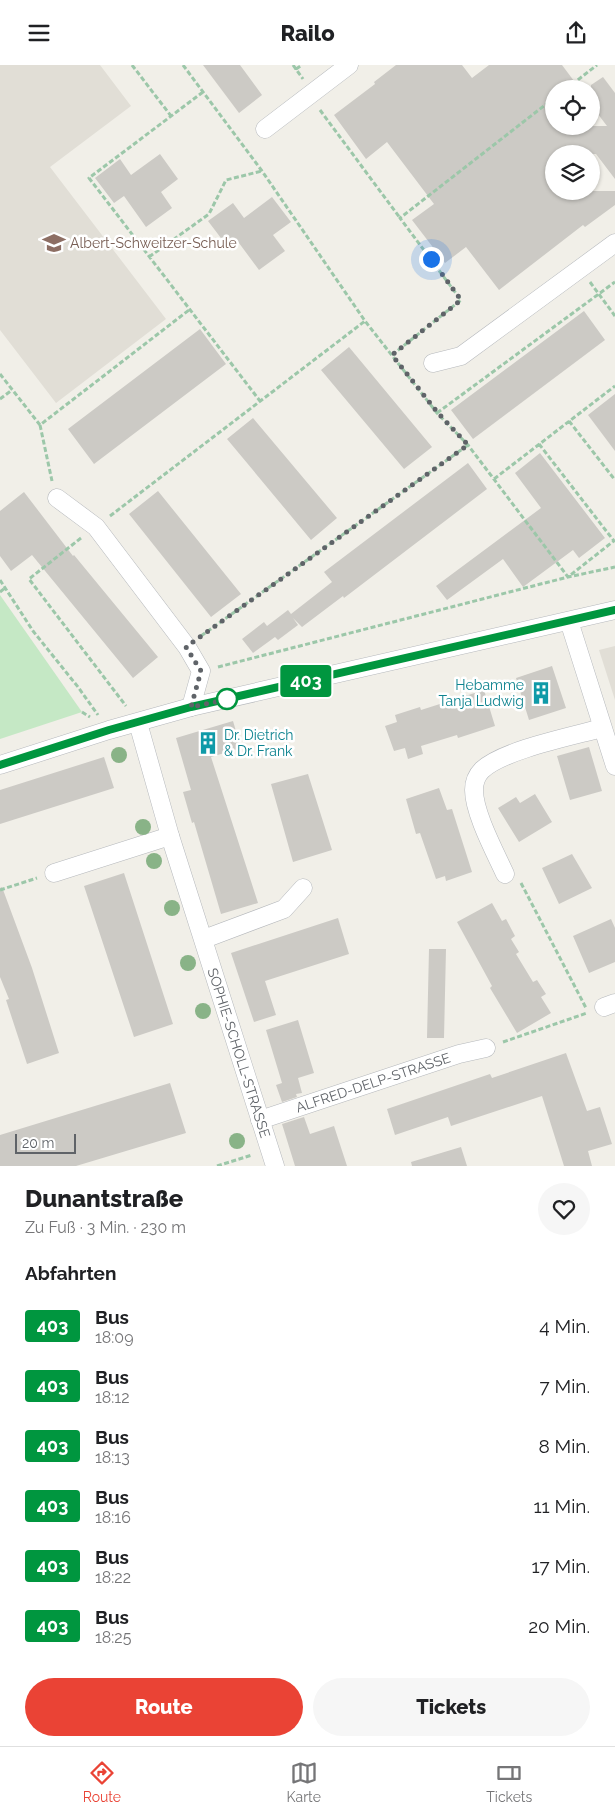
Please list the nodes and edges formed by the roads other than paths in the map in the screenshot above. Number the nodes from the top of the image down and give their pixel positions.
1 (349, 65) edge
2 (265, 129) dead end
3 (615, 243) edge
4 (433, 363) dead end
5 (56, 498) road end
6 (615, 610) edge
7 (569, 621) junction
8 (191, 707) junction
9 (138, 723) junction
10 (602, 728) junction
11 (0, 765) edge
12 (615, 766) edge
13 (170, 836) junction
14 (54, 873) road end
15 (505, 874) road end
16 (302, 888) dead end
17 (204, 939) junction
18 (486, 1048) road end
19 (260, 1120) junction
20 (272, 1158) edge

1 - 2 street
3 - 4 street
5 - 8 street
6 - 7 street
7 - 8 street
7 - 10 street
8 - 9 street
9 - 11 street
9 - 13 street, SOPHIE-SCHOLL-STRASSE
10 - 12 street
10 - 15 street
13 - 14 street
13 - 17 street, SOPHIE-SCHOLL-STRASSE
16 - 17 street
17 - 19 street, SOPHIE-SCHOLL-STRASSE
18 - 19 street, ALFRED-DELP-STRASSE
19 - 20 street, SOPHIE-SCHOLL-STRASSE

